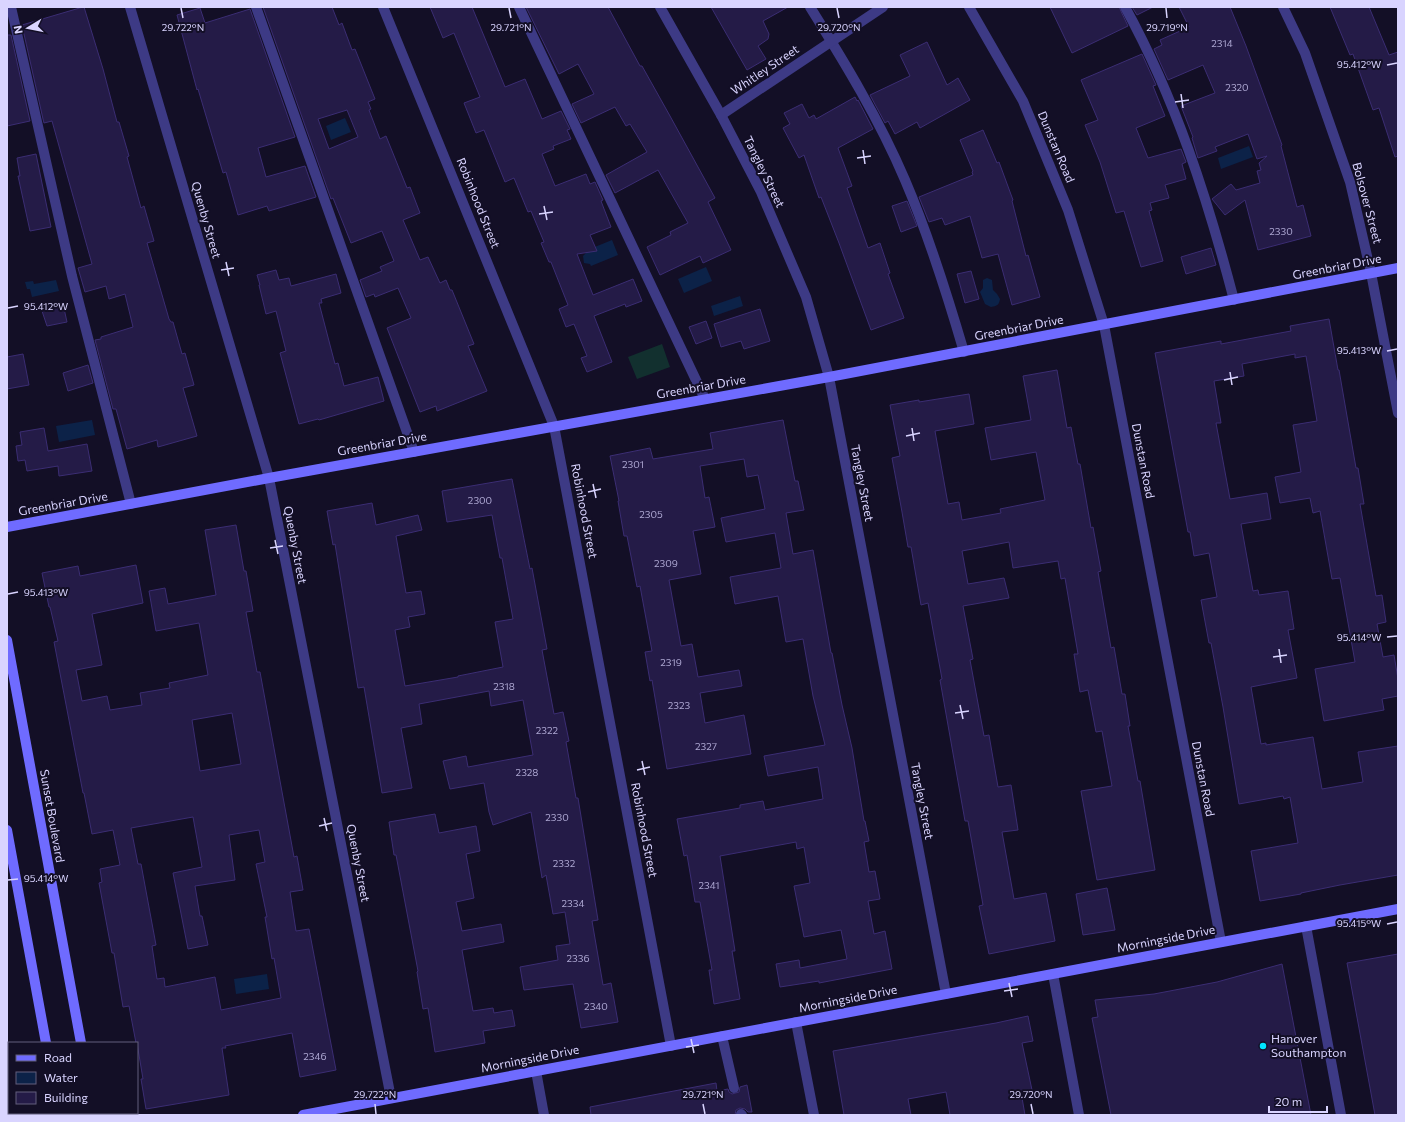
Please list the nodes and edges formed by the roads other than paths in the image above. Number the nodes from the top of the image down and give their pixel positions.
1 (11, 7) edge
2 (130, 7) edge
3 (256, 7) edge
4 (384, 7) edge
5 (519, 7) edge
6 (660, 7) edge
7 (810, 7) edge
8 (883, 7) edge
9 (969, 7) edge
10 (1125, 7) edge
11 (1283, 7) edge
12 (832, 41) junction
13 (720, 115) junction
14 (1398, 268) edge
15 (1371, 273) junction
16 (1234, 300) junction
17 (1104, 325) junction
18 (964, 352) junction
19 (829, 377) junction
20 (705, 399) junction
21 (1398, 413) edge
22 (554, 426) junction
23 (414, 452) junction
24 (269, 478) junction
25 (131, 504) junction
26 (7, 527) edge
27 (7, 640) edge
28 (7, 830) edge
29 (1398, 909) edge
30 (1306, 926) junction
31 (1221, 942) junction
32 (1053, 974) junction
33 (946, 994) junction
34 (796, 1022) junction
35 (722, 1036) junction
36 (46, 1042) edge
37 (80, 1042) edge
38 (672, 1046) junction
39 (536, 1071) junction
40 (734, 1088) dead end
41 (391, 1098) junction
42 (303, 1115) edge
43 (544, 1115) edge
44 (814, 1115) edge
45 (1079, 1115) edge
46 (1341, 1115) edge

1 - 25 street
2 - 24 street, Quenby Street
3 - 23 street
4 - 22 street, Robinhood Street
5 - 20 street
6 - 13 street, Tangley Street
7 - 12 street
8 - 12 street, Whitley Street
9 - 17 street, Dunstan Road
10 - 16 street
11 - 15 street, Bolsover Street
12 - 13 street, Whitley Street
12 - 18 street
13 - 19 street, Tangley Street
14 - 15 street, Greenbriar Drive
15 - 16 street, Greenbriar Drive
15 - 21 street, Bolsover Street
16 - 17 street, Greenbriar Drive
17 - 18 street, Greenbriar Drive
17 - 31 street, Dunstan Road
18 - 19 street, Greenbriar Drive
19 - 20 street, Greenbriar Drive
19 - 33 street, Tangley Street
20 - 22 street, Greenbriar Drive
22 - 23 street, Greenbriar Drive
22 - 38 street, Robinhood Street
23 - 24 street, Greenbriar Drive
24 - 25 street, Greenbriar Drive
24 - 41 street, Quenby Street
25 - 26 street, Greenbriar Drive
27 - 37 street, Sunset Boulevard
28 - 36 street
29 - 30 street, Morningside Drive
30 - 31 street, Morningside Drive
30 - 46 street
31 - 32 street, Morningside Drive
32 - 33 street, Morningside Drive
32 - 45 street
33 - 34 street, Morningside Drive
34 - 35 street, Morningside Drive
34 - 44 street
35 - 38 street, Morningside Drive
35 - 40 street
38 - 39 street, Morningside Drive
39 - 41 street, Morningside Drive
39 - 43 street
41 - 42 street, Morningside Drive

